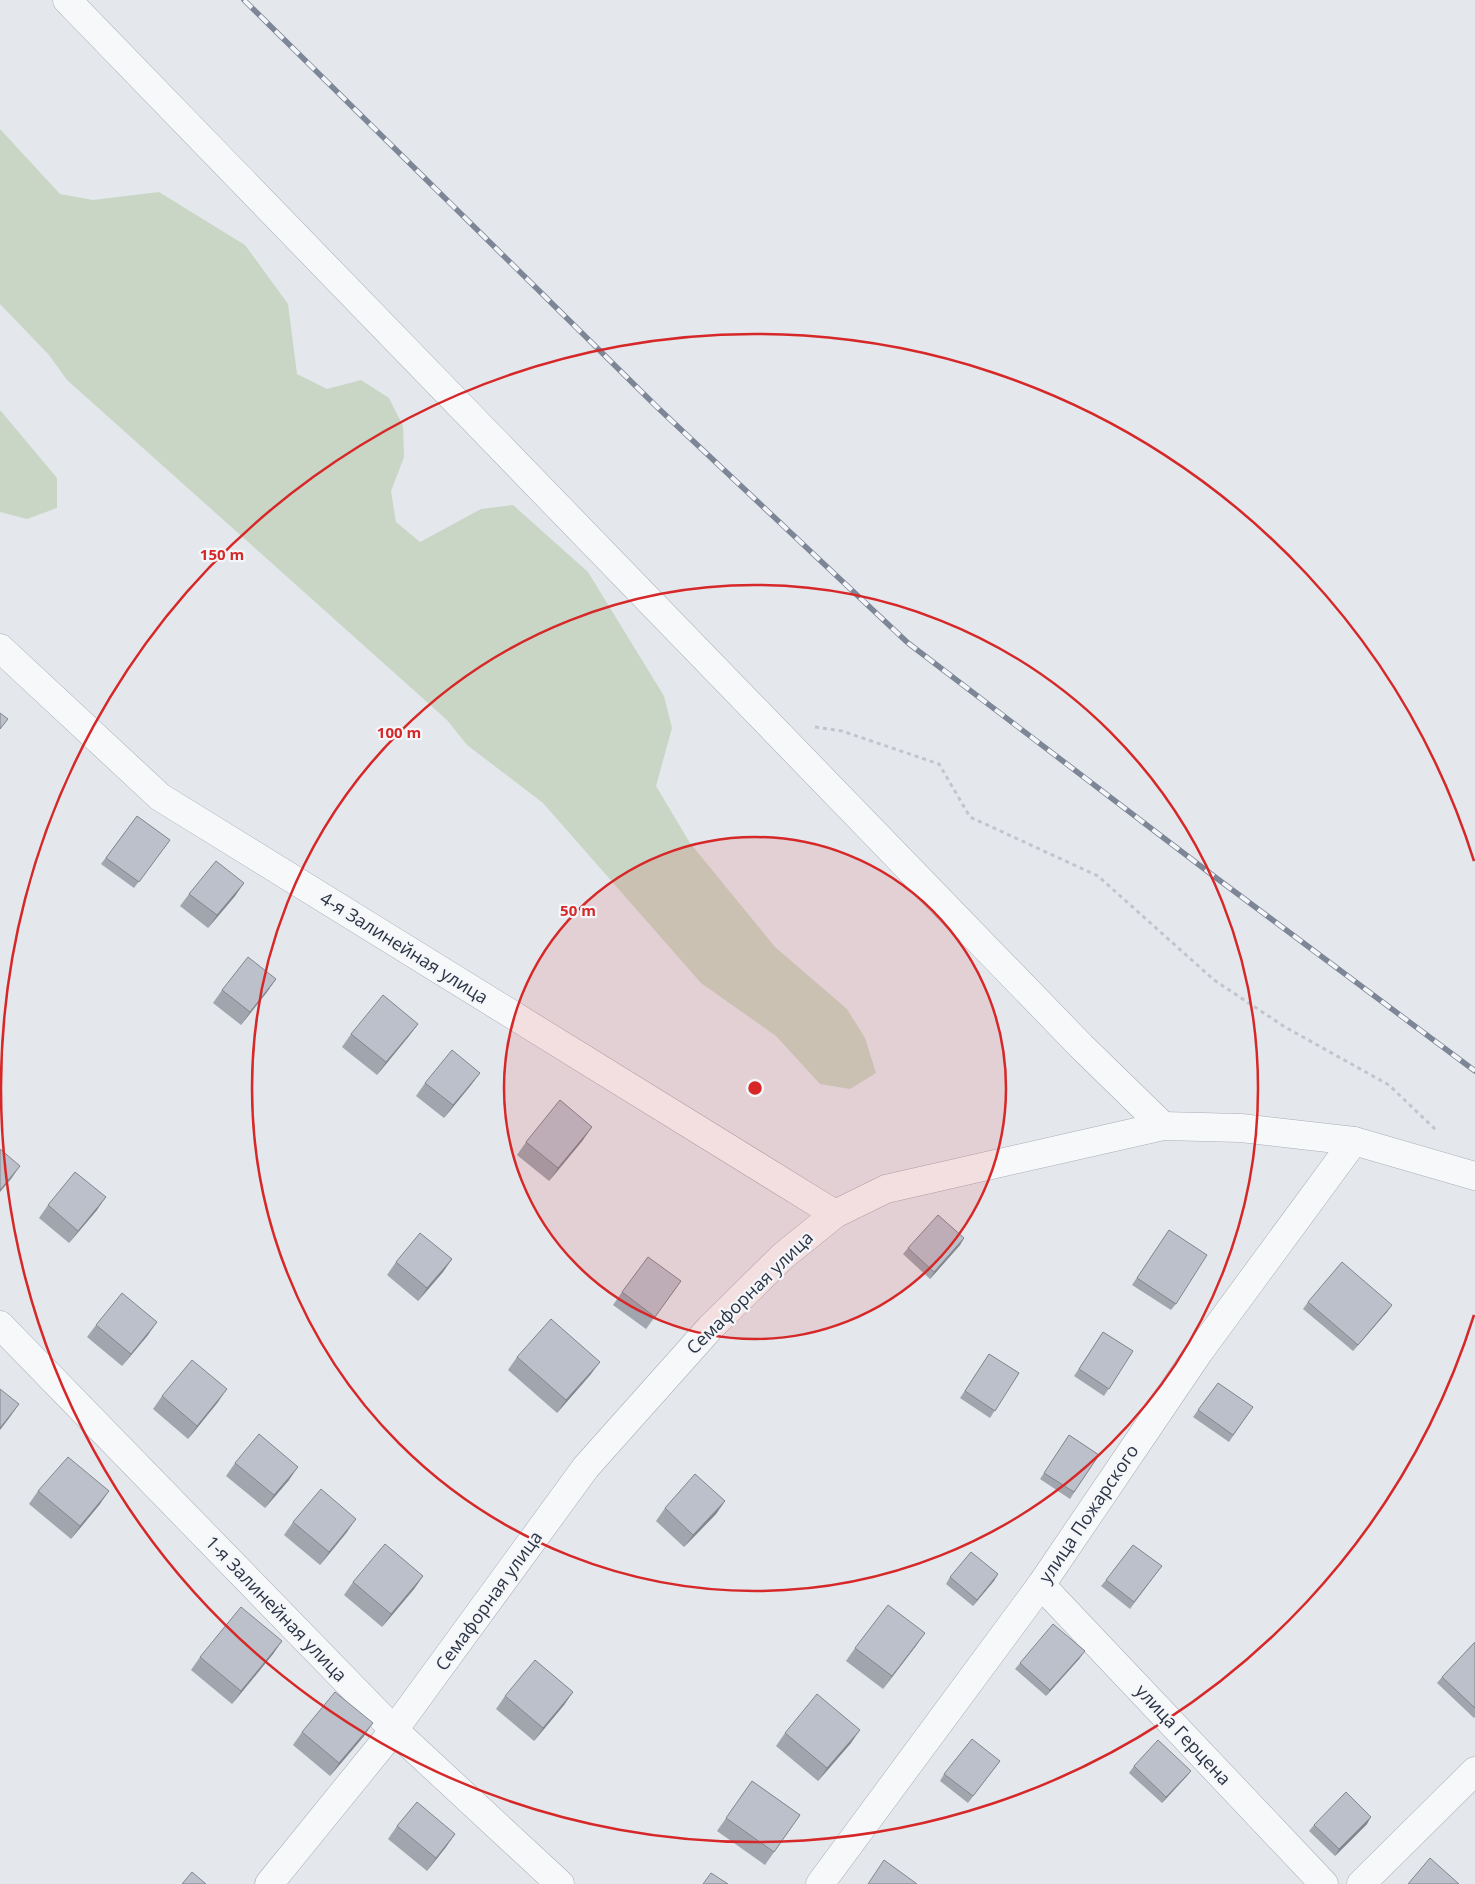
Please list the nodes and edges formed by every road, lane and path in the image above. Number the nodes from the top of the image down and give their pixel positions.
1 (67, 0) edge
2 (0, 648) edge
3 (813, 726) dead end
4 (1163, 1126) junction
5 (1439, 1133) dead end
6 (1354, 1141) junction
7 (1475, 1176) edge
8 (835, 1214) junction
9 (0, 1325) edge
10 (1041, 1585) junction
11 (394, 1730) junction
12 (1475, 1770) edge
13 (269, 1884) edge
14 (560, 1884) edge
15 (820, 1884) edge
16 (1324, 1884) edge
17 (1361, 1884) edge

1 - 4 street
2 - 8 street, 4-я Залинейная улица
3 - 5 path
4 - 6 street, Семафорная улица
4 - 8 street, Семафорная улица
6 - 7 street, Семафорная улица
6 - 10 street, улица Пожарского
8 - 11 street, Семафорная улица
9 - 11 street, 1-я Залинейная улица
10 - 15 street, улица Пожарского
10 - 16 street, улица Герцена
11 - 13 street, Семафорная улица
11 - 14 street, 1-я Залинейная улица
12 - 17 street

